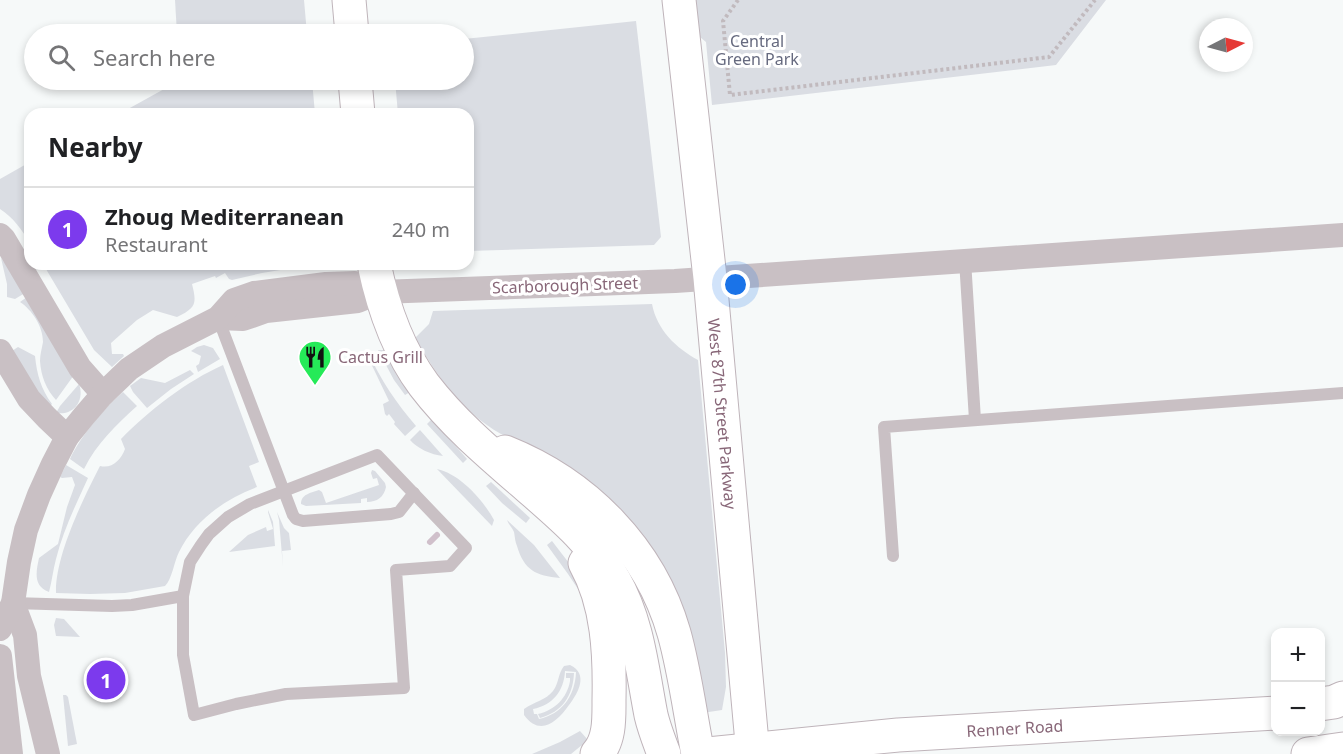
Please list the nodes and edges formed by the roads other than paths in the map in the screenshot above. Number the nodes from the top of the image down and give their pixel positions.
1 (349, 0) edge
2 (679, 0) edge
3 (351, 24) edge
4 (356, 90) edge
5 (357, 108) edge
6 (0, 235) edge
7 (1343, 235) edge
8 (965, 260) junction
9 (377, 278) edge
10 (710, 278) junction
11 (218, 318) junction
12 (0, 351) edge
13 (1343, 393) edge
14 (103, 394) junction
15 (975, 420) junction
16 (68, 437) junction
17 (482, 446) junction
18 (284, 491) junction
19 (414, 494) junction
20 (893, 556) dead end
21 (183, 596) junction
22 (6, 602) edge
23 (0, 629) edge
24 (0, 656) edge
25 (1343, 698) edge
26 (1325, 703) edge
27 (1271, 713) edge
28 (1343, 749) edge
29 (753, 751) edge
30 (11, 754) edge
31 (48, 754) edge
32 (597, 754) edge
33 (664, 754) edge
34 (698, 754) edge
35 (708, 754) edge
36 (1308, 754) edge

1 - 3 main road
2 - 10 main road, West 87th Street Parkway
4 - 5 main road
6 - 14 street
7 - 8 street, Scarborough Street
8 - 10 street, Scarborough Street
8 - 15 lane
9 - 10 street, Scarborough Street
9 - 11 street, Scarborough Street
9 - 17 main road
10 - 29 main road, West 87th Street Parkway
11 - 14 street, Scarborough Street
11 - 18 lane
12 - 16 street
13 - 15 lane
14 - 16 street, Scarborough Street
15 - 20 lane
16 - 22 street, Scarborough Street
17 - 32 main road
17 - 33 main road
17 - 34 main road
18 - 19 lane
18 - 19 lane
18 - 21 lane
19 - 21 lane
21 - 22 lane
22 - 23 street, Scarborough Street
22 - 31 street, Scarborough Street
24 - 30 street
25 - 26 main road
27 - 29 main road, Renner Road
28 - 36 main road
29 - 35 main road, Renner Road

